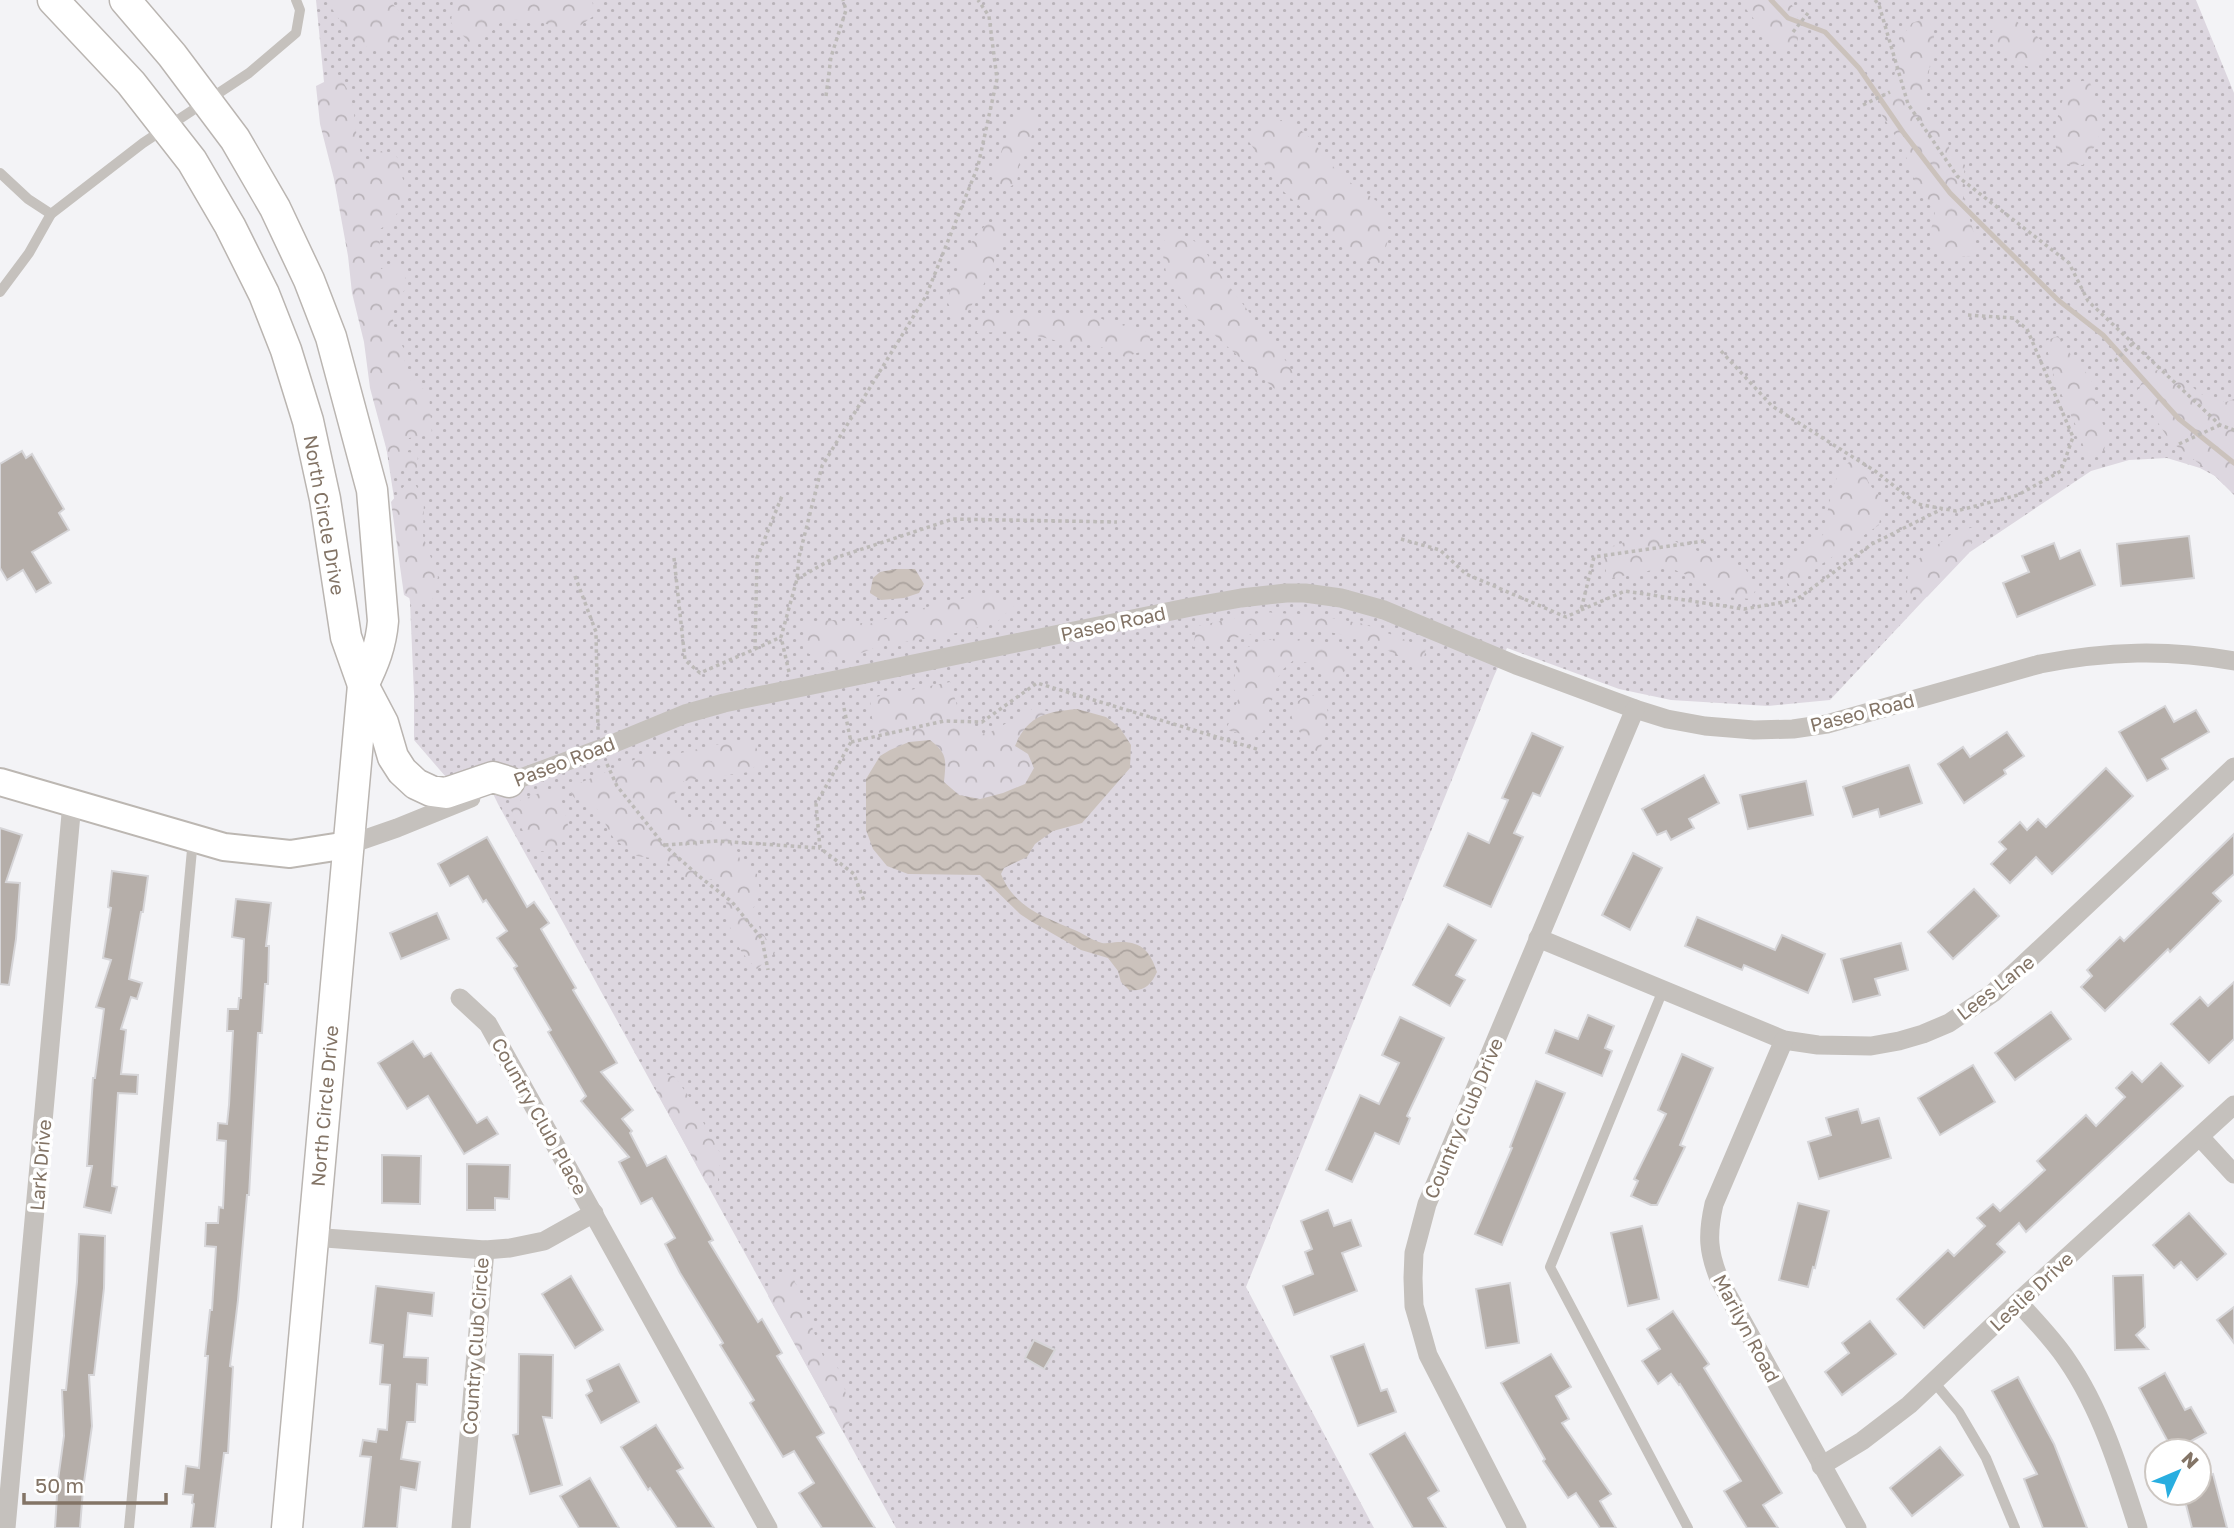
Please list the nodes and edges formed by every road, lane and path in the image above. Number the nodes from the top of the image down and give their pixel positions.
1 (53, 0) edge
2 (125, 0) edge
3 (296, 0) edge
4 (843, 0) edge
5 (978, 0) edge
6 (1875, 0) edge
7 (1808, 13) dead end
8 (1793, 32) dead end
9 (1890, 92) dead end
10 (826, 96) dead end
11 (206, 101) junction
12 (1863, 105) dead end
13 (166, 127) junction
14 (0, 173) edge
15 (51, 214) junction
16 (0, 292) edge
17 (1968, 315) dead end
18 (2133, 343) junction
19 (1721, 351) dead end
20 (2115, 361) dead end
21 (2220, 425) junction
22 (2234, 430) edge
23 (2179, 444) dead end
24 (782, 496) dead end
25 (1943, 509) junction
26 (1117, 522) dead end
27 (1401, 539) dead end
28 (1704, 541) dead end
29 (674, 558) dead end
30 (575, 576) dead end
31 (797, 579) junction
32 (1581, 610) junction
33 (782, 637) junction
34 (755, 649) junction
35 (2234, 661) edge
36 (363, 685) junction
37 (792, 687) junction
38 (844, 708) dead end
39 (1635, 709) junction
40 (851, 742) junction
41 (600, 748) junction
42 (1260, 750) dead end
43 (2234, 767) edge
44 (0, 782) edge
45 (509, 782) junction
46 (72, 803) junction
47 (193, 839) junction
48 (348, 845) junction
49 (664, 845) junction
50 (820, 848) junction
51 (864, 901) dead end
52 (1538, 938) junction
53 (768, 970) dead end
54 (1663, 990) junction
55 (460, 998) dead end
56 (1784, 1040) junction
57 (2234, 1105) edge
58 (2200, 1137) junction
59 (2234, 1174) edge
60 (594, 1213) junction
61 (312, 1237) junction
62 (485, 1250) junction
63 (2018, 1303) junction
64 (1934, 1382) junction
65 (1821, 1466) junction
66 (6, 1528) edge
67 (129, 1528) edge
68 (288, 1528) edge
69 (460, 1528) edge
70 (768, 1528) edge
71 (1517, 1528) edge
72 (1688, 1528) edge
73 (1857, 1528) edge
74 (2015, 1528) edge
75 (2138, 1528) edge

1 - 13 main road, North Circle Drive
2 - 11 main road, North Circle Drive
3 - 11 lane
4 - 10 path
5 - 31 path
6 - 18 path
7 - 8 path
9 - 12 path
11 - 13 lane
11 - 36 main road, North Circle Drive
13 - 15 lane
13 - 36 main road, North Circle Drive
14 - 15 lane
15 - 16 lane
17 - 25 path
18 - 20 path
18 - 21 path
19 - 25 path
21 - 22 path
21 - 23 path
24 - 34 path
25 - 32 path
26 - 31 path
27 - 32 path
28 - 32 path
29 - 34 path
30 - 41 path
31 - 33 path
33 - 34 path
33 - 37 path
35 - 39 street, Paseo Road
36 - 45 main road
36 - 48 main road, North Circle Drive
37 - 39 street, Paseo Road
37 - 41 street, Paseo Road
38 - 40 path
39 - 52 street, Country Club Drive
40 - 42 path
40 - 50 path
41 - 45 street, Paseo Road
41 - 49 path
43 - 56 street, Lees Lane
44 - 46 street, Paseo Road
45 - 48 street, Paseo Road
46 - 47 street, Paseo Road
46 - 66 street, Lark Drive
47 - 48 street, Paseo Road
47 - 67 lane
48 - 61 main road, North Circle Drive
49 - 50 path
49 - 53 path
50 - 51 path
52 - 54 street, Lees Lane
52 - 71 street, Country Club Drive
54 - 56 street, Lees Lane
54 - 72 lane
55 - 60 street, Country Club Place
56 - 65 street, Marilyn Road
57 - 58 street, Leslie Drive
58 - 59 street
58 - 63 street, Leslie Drive
60 - 62 street, Country Club Place
60 - 70 street
61 - 62 street, Country Club Circle
61 - 68 main road, North Circle Drive
62 - 69 street, Country Club Circle
63 - 64 street, Leslie Drive
63 - 75 street
64 - 65 street, Leslie Drive
64 - 74 lane
65 - 73 street, Marilyn Road

